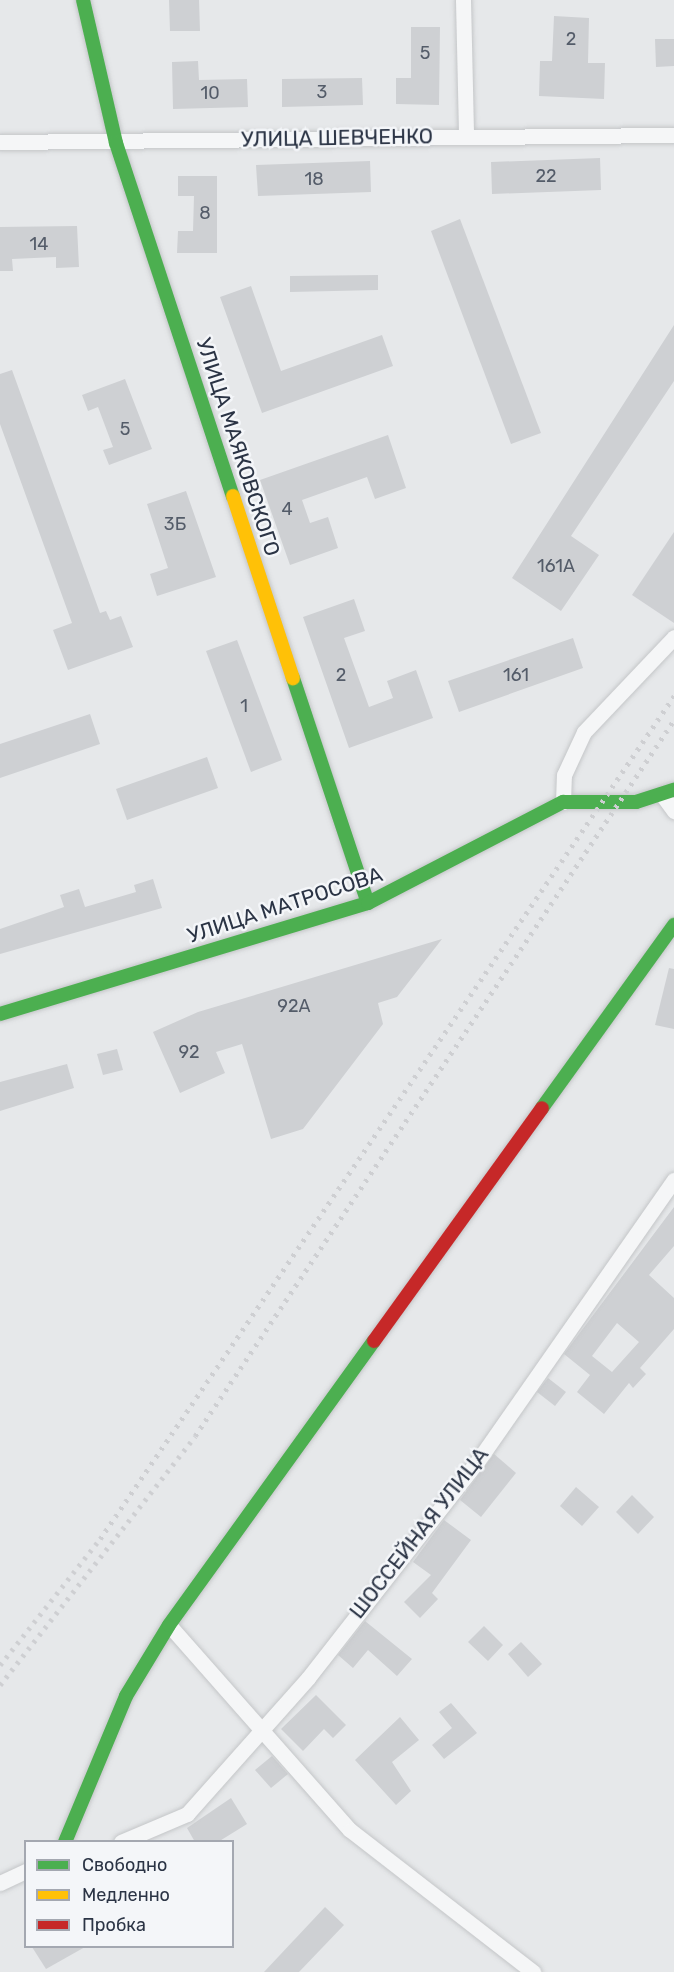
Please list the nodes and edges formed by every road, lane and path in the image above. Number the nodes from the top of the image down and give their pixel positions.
1 (83, 0) edge
2 (464, 0) edge
3 (466, 134) junction
4 (674, 135) edge
5 (0, 142) edge
6 (116, 143) junction
7 (674, 637) edge
8 (668, 793) edge
9 (563, 802) junction
10 (674, 811) edge
11 (368, 903) junction
12 (674, 925) edge
13 (0, 1014) edge
14 (674, 1180) edge
15 (169, 1625) junction
16 (263, 1729) junction
17 (66, 1840) edge
18 (126, 1840) edge
19 (24, 1872) edge
20 (0, 1883) edge
21 (533, 1972) edge

1 - 6 street, УЛИЦА МАЯКОВСКОГО
2 - 3 street
3 - 4 street, УЛИЦА ШЕВЧЕНКО
3 - 6 street, УЛИЦА ШЕВЧЕНКО
5 - 6 street, УЛИЦА ШЕВЧЕНКО
6 - 11 street, УЛИЦА МАЯКОВСКОГО
7 - 9 street
8 - 9 street, УЛИЦА МАТРОСОВА
8 - 10 street
9 - 11 street, УЛИЦА МАТРОСОВА
11 - 13 street, УЛИЦА МАТРОСОВА
12 - 15 street
14 - 16 street, ШОССЕЙНАЯ УЛИЦА
15 - 16 street
15 - 17 street
16 - 18 street, ШОССЕЙНАЯ УЛИЦА
16 - 21 street
19 - 20 street

